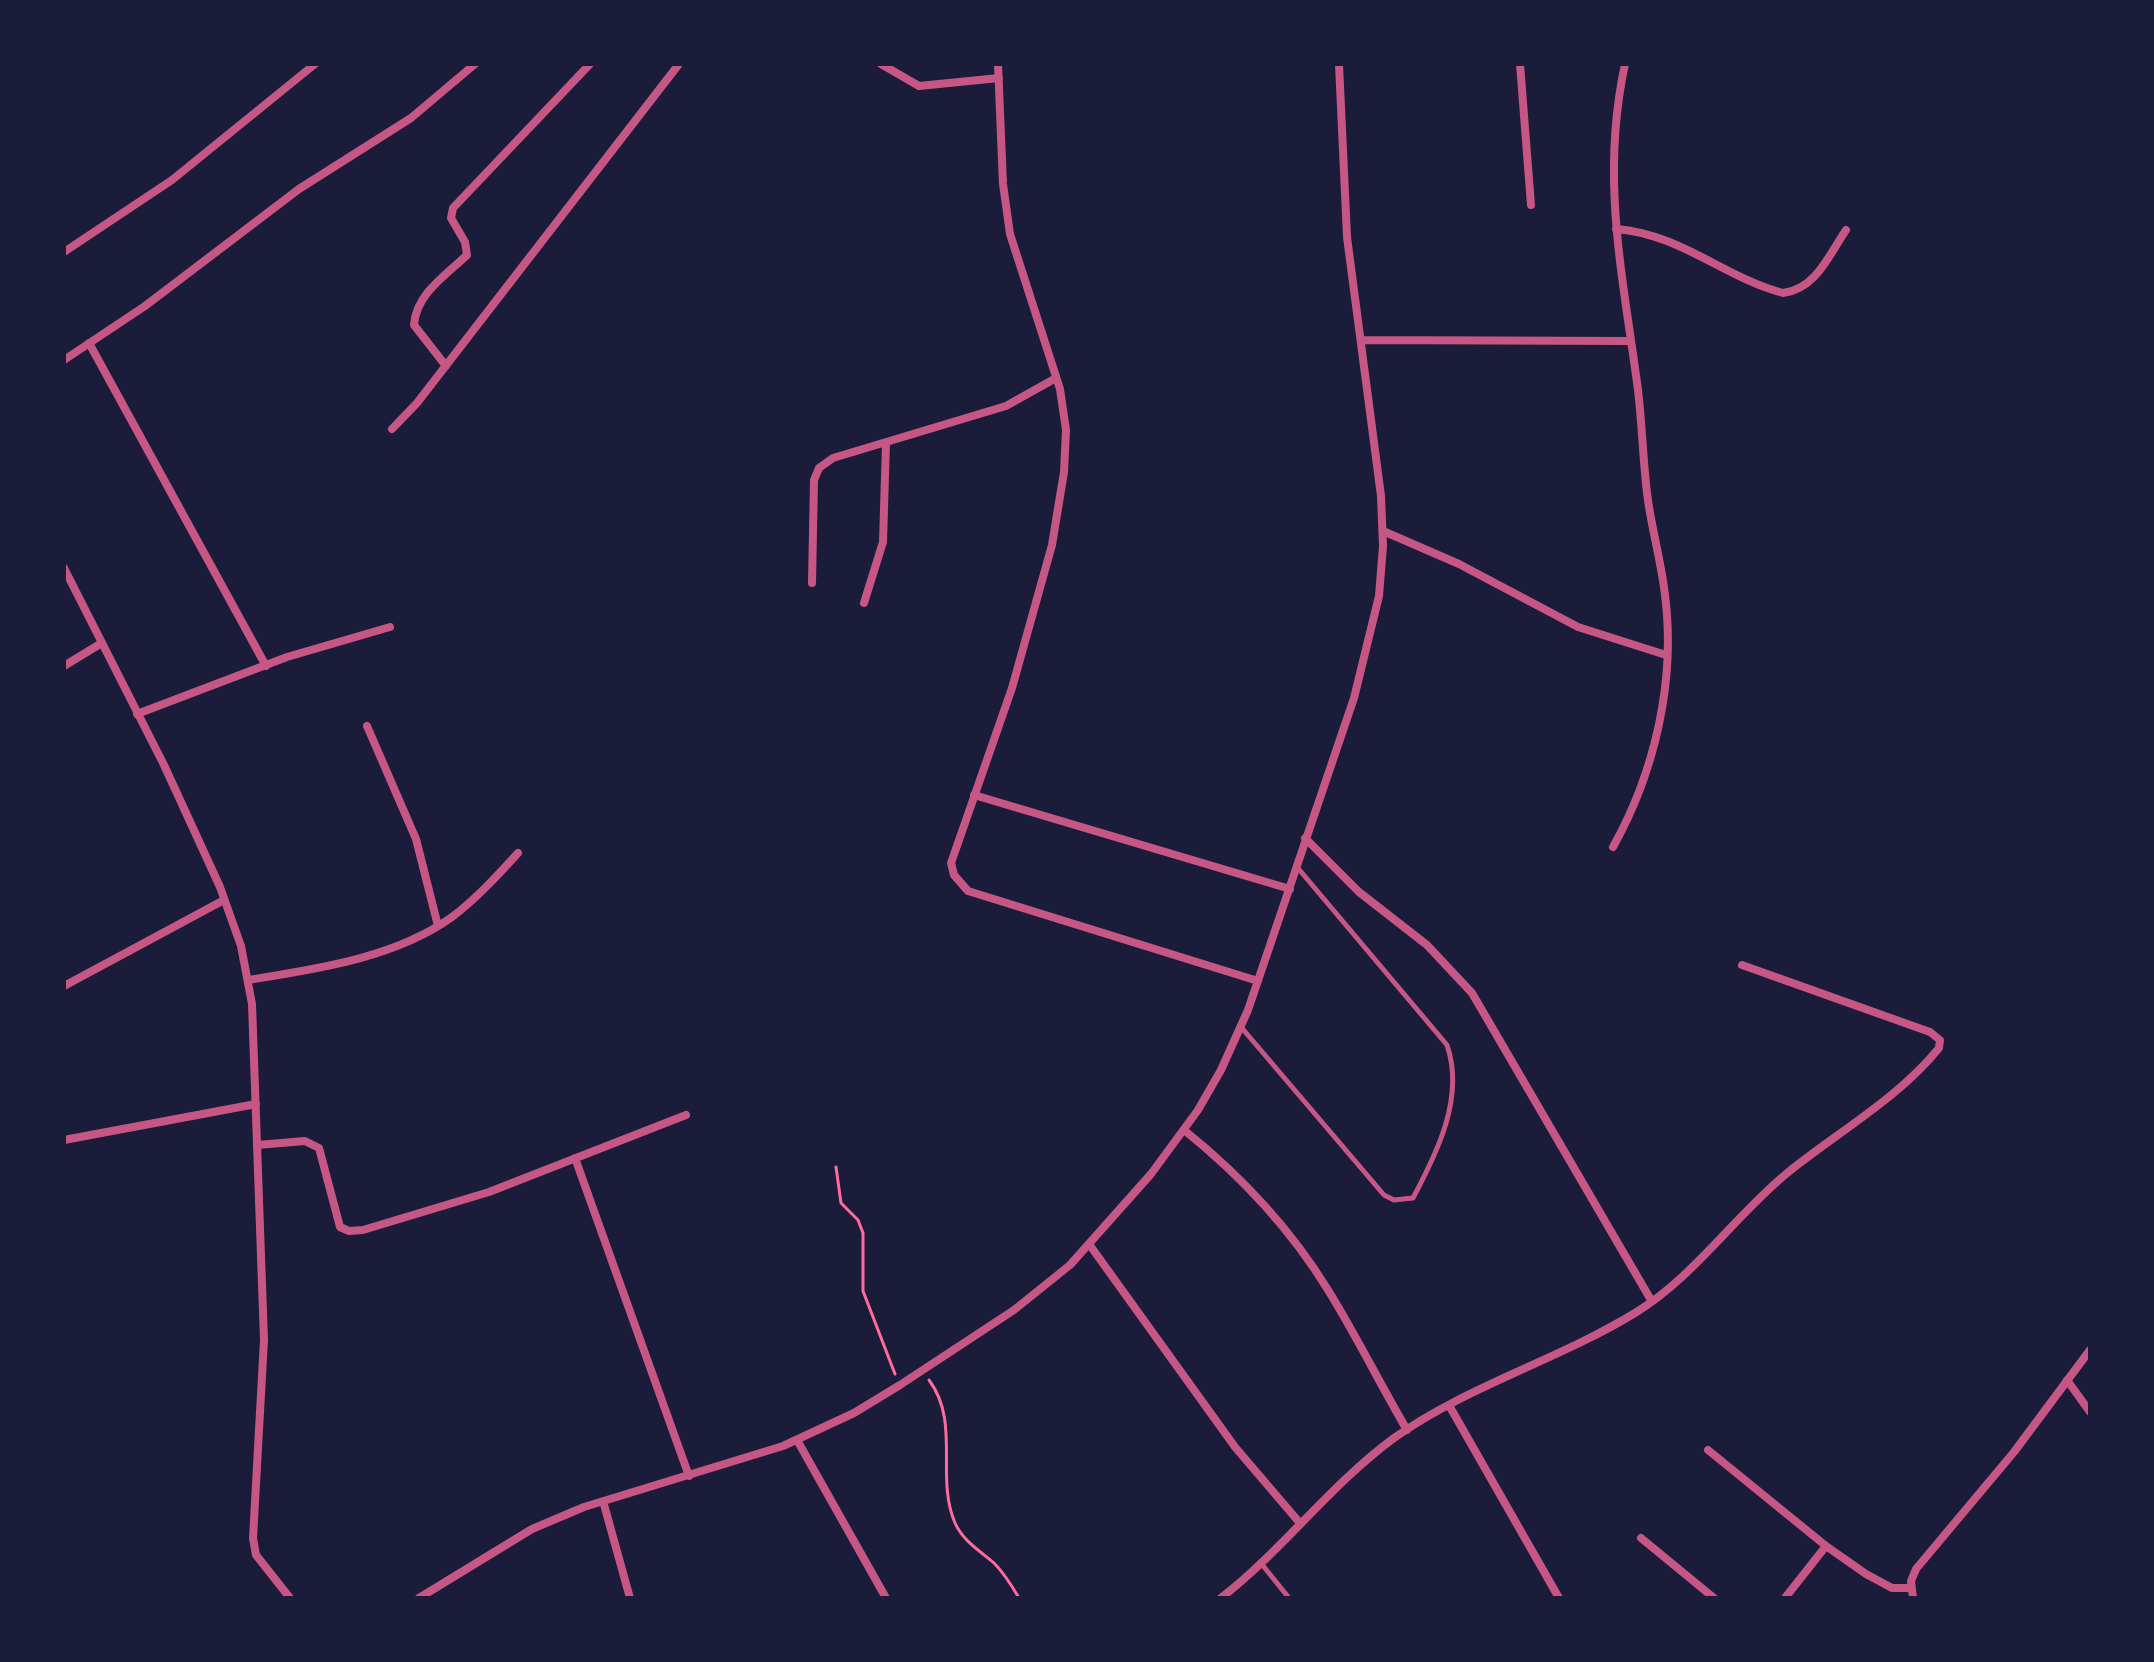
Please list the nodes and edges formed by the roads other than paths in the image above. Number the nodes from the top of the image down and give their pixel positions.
1 (315, 64) edge
2 (475, 64) edge
3 (590, 64) edge
4 (679, 64) edge
5 (881, 64) edge
6 (998, 64) edge
7 (1339, 64) edge
8 (1520, 64) edge
9 (1625, 64) edge
10 (999, 78) junction
11 (1531, 205) dead end
12 (1616, 229) junction
13 (1846, 230) dead end
14 (64, 252) edge
15 (1361, 340) junction
16 (1630, 341) junction
17 (89, 343) junction
18 (64, 360) edge
19 (446, 366) junction
20 (1056, 378) junction
21 (392, 429) dead end
22 (886, 443) junction
23 (1383, 531) junction
24 (64, 568) edge
25 (812, 583) dead end
26 (864, 603) dead end
27 (390, 627) dead end
28 (100, 644) junction
29 (1666, 655) junction
30 (64, 666) edge
31 (266, 666) junction
32 (137, 714) junction
33 (367, 726) dead end
34 (974, 795) junction
35 (1305, 838) junction
36 (1613, 847) dead end
37 (518, 853) dead end
38 (1296, 867) junction
39 (1290, 889) junction
40 (224, 900) junction
41 (438, 926) junction
42 (1742, 965) dead end
43 (248, 980) junction
44 (1258, 981) junction
45 (64, 986) edge
46 (1240, 1026) junction
47 (256, 1104) junction
48 (686, 1115) dead end
49 (1184, 1130) junction
50 (64, 1140) edge
51 (257, 1145) junction
52 (575, 1158) junction
53 (1089, 1244) junction
54 (1651, 1300) junction
55 (2090, 1350) edge
56 (2067, 1380) junction
57 (1450, 1407) junction
58 (2090, 1412) edge
59 (1407, 1430) junction
60 (797, 1440) junction
61 (1708, 1450) dead end
62 (689, 1476) junction
63 (603, 1501) junction
64 (1299, 1522) junction
65 (1641, 1538) dead end
66 (1826, 1546) junction
67 (1260, 1562) junction
68 (1911, 1588) junction
69 (290, 1598) edge
70 (419, 1598) edge
71 (630, 1598) edge
72 (886, 1598) edge
73 (1221, 1598) edge
74 (1289, 1598) edge
75 (1559, 1598) edge
76 (1714, 1598) edge
77 (1785, 1598) edge
78 (1913, 1598) edge

1 - 14 street
2 - 17 street
3 - 19 street
4 - 19 street
5 - 10 street
6 - 10 street
7 - 15 street
8 - 11 street
9 - 12 street
10 - 20 street
12 - 13 street
12 - 16 street
15 - 16 street
15 - 23 street
16 - 29 street
17 - 18 street
17 - 31 street
19 - 21 street
20 - 22 street
20 - 34 street
22 - 25 street
22 - 26 street
23 - 29 street
23 - 35 street
24 - 28 street
27 - 31 street
28 - 30 street
28 - 32 street
29 - 36 street
31 - 32 street
32 - 40 street
33 - 41 street
34 - 39 street
34 - 44 street
35 - 38 street
35 - 54 street
37 - 41 street
38 - 39 street
38 - 46 lane
39 - 44 street
40 - 43 street
40 - 45 street
41 - 43 street
42 - 54 street
43 - 47 street
44 - 46 street
46 - 49 street
47 - 50 street
47 - 51 street
48 - 52 street
49 - 53 street
49 - 59 street
51 - 52 street
51 - 69 street
52 - 62 street
53 - 60 street
53 - 64 street
54 - 57 street
55 - 56 street
56 - 58 street
56 - 68 street
57 - 59 street
57 - 75 street
59 - 64 street
60 - 62 street
60 - 72 street
61 - 66 street
62 - 63 street
63 - 70 street
63 - 71 street
64 - 67 street
65 - 76 street
66 - 68 street
66 - 77 street
67 - 73 street
67 - 74 lane
68 - 78 street

